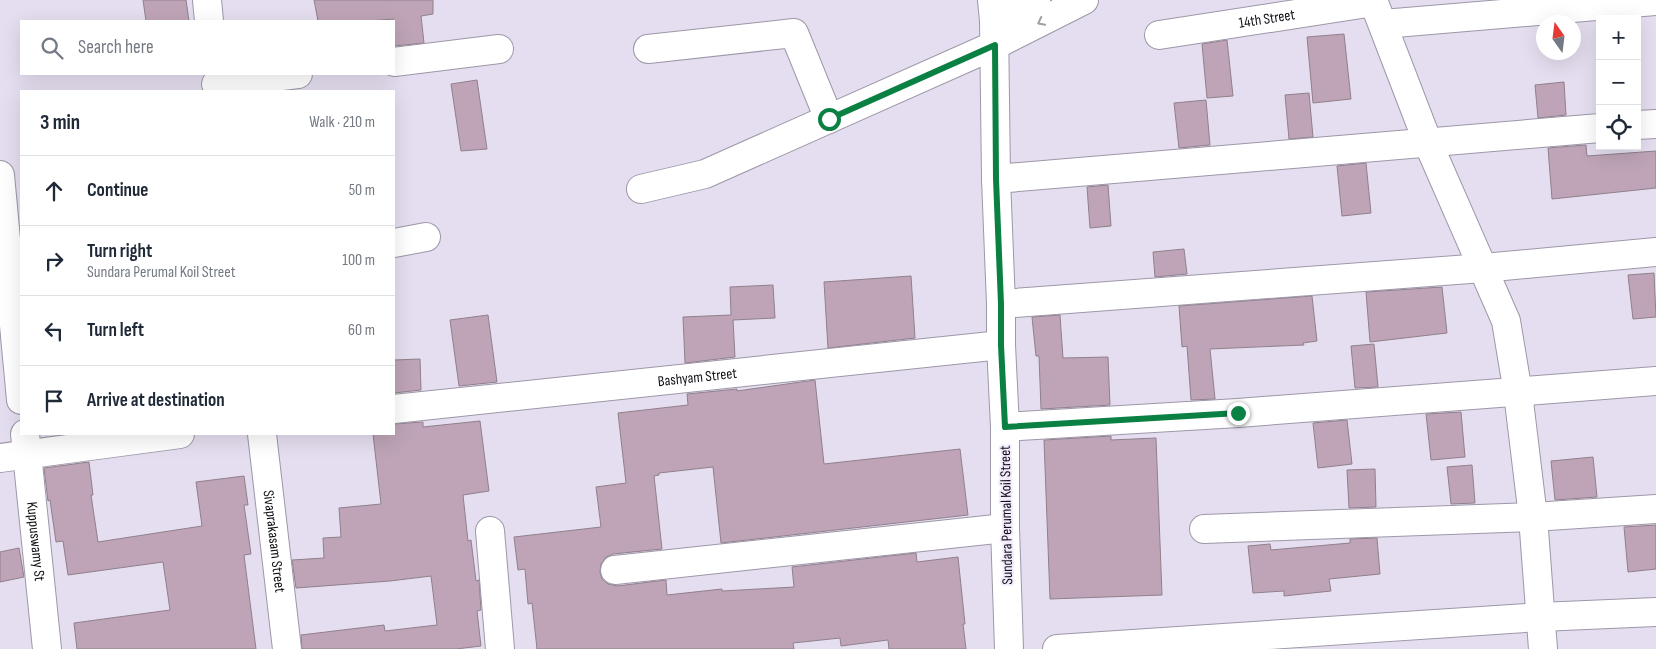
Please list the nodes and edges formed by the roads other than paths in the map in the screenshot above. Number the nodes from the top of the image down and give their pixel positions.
1 (207, 0) edge
2 (1036, 0) edge
3 (1084, 0) edge
4 (1656, 1) edge
5 (1519, 6) edge
6 (1377, 9) edge
7 (210, 20) edge
8 (994, 22) edge
9 (1159, 35) dead end
10 (499, 49) dead end
11 (648, 49) dead end
12 (395, 62) edge
13 (289, 75) edge
14 (216, 83) edge
15 (829, 119) junction
16 (1656, 124) edge
17 (1641, 125) edge
18 (1596, 128) edge
19 (1428, 143) junction
20 (0, 175) edge
21 (996, 179) junction
22 (641, 189) dead end
23 (426, 237) dead end
24 (395, 243) edge
25 (1656, 252) edge
26 (1483, 268) junction
27 (1001, 304) junction
28 (1001, 345) junction
29 (1656, 381) edge
30 (20, 389) edge
31 (1518, 393) junction
32 (395, 409) edge
33 (1005, 427) junction
34 (165, 435) edge
35 (262, 435) edge
36 (26, 444) edge
37 (0, 458) edge
38 (1656, 509) edge
39 (1533, 517) junction
40 (1004, 528) junction
41 (1204, 529) dead end
42 (490, 531) dead end
43 (615, 570) dead end
44 (1656, 612) edge
45 (1540, 617) junction
46 (47, 649) edge
47 (286, 649) edge
48 (500, 649) edge
49 (1009, 649) edge
50 (1057, 649) edge
51 (1543, 649) edge

1 - 7 street
2 - 8 street
3 -> 8 street
4 - 5 street, 14th Street
5 - 6 street, 14th Street
6 - 9 street, 14th Street
6 - 19 street
8 - 15 street
8 - 21 street, Sundara Perumal Koil Street
10 - 12 street
11 - 15 street
13 - 14 street
15 - 22 street
16 - 17 street
18 - 19 street
19 - 21 street
19 - 26 street
20 - 30 street
21 - 27 street, Sundara Perumal Koil Street
23 - 24 street
25 - 26 street
26 - 27 street
26 - 31 street
27 - 28 street, Sundara Perumal Koil Street
28 - 32 street, Bashyam Street
28 - 33 street, Sundara Perumal Koil Street
29 - 31 street
31 - 33 street
31 - 39 street
33 - 40 street, Sundara Perumal Koil Street
34 - 36 street
35 - 47 street, Sivaprakasam Street
36 - 37 street
36 - 46 street, Kuppuswamy St
38 - 39 street
39 - 41 street
39 - 45 street
40 - 43 street
40 - 49 street, Sundara Perumal Koil Street
42 - 48 street
44 - 45 street
45 - 50 street
45 - 51 street

